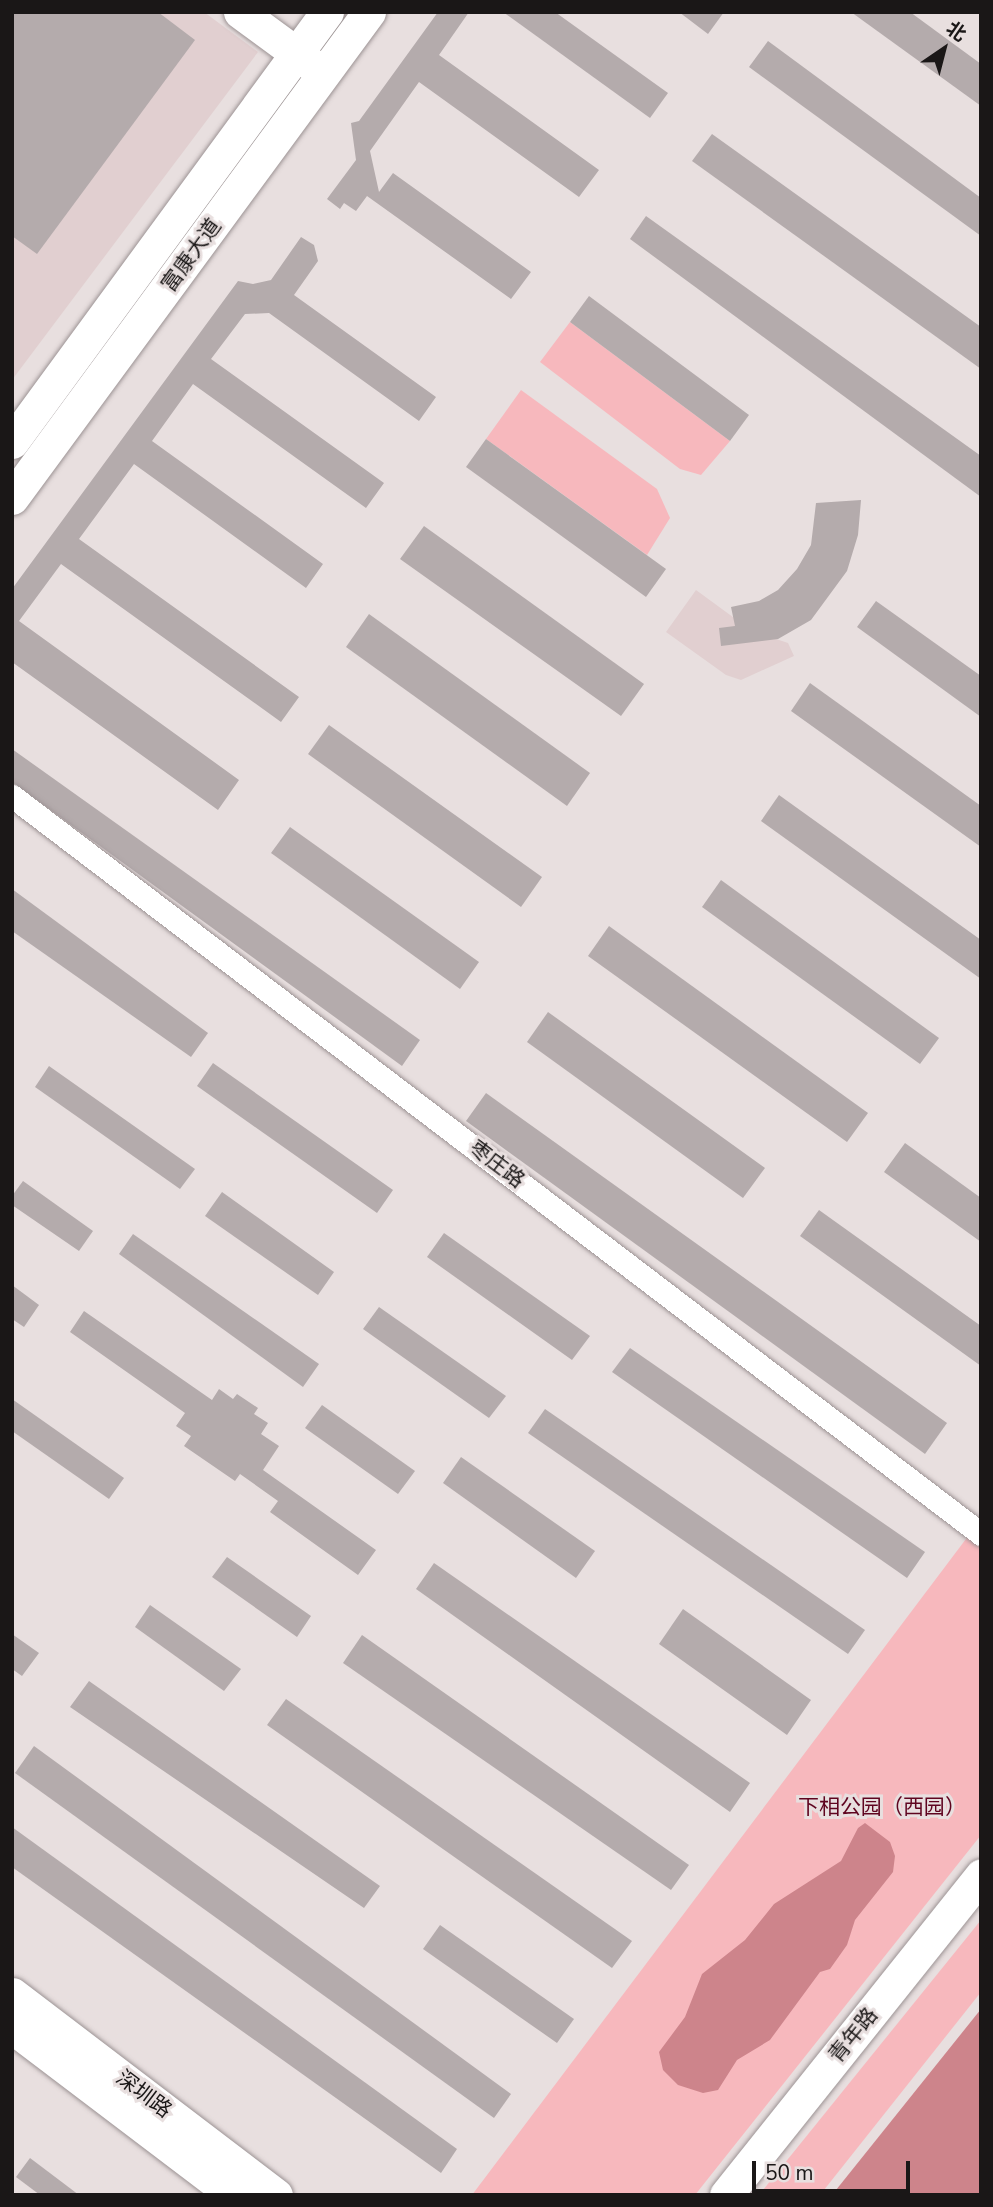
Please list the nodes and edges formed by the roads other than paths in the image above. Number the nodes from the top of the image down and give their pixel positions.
1 (240, 12) edge
2 (278, 12) edge
3 (369, 12) edge
4 (311, 34) edge
5 (331, 65) junction
6 (12, 442) edge
7 (12, 498) edge
8 (12, 796) edge
9 (981, 1534) edge
10 (981, 1875) edge
11 (981, 1895) edge
12 (12, 1994) edge
13 (12, 2027) edge
14 (233, 2195) edge
15 (276, 2195) edge
16 (726, 2195) edge
17 (742, 2195) edge

1 - 4 street
2 - 4 street
3 - 5 street, 富康大道
4 - 5 street
4 - 6 street, 富康大道
5 - 7 street, 富康大道
8 - 9 street, 枣庄路
10 - 16 street, 青年路
11 - 17 street, 青年路
12 - 15 street, 深圳路
13 - 14 street, 深圳路

